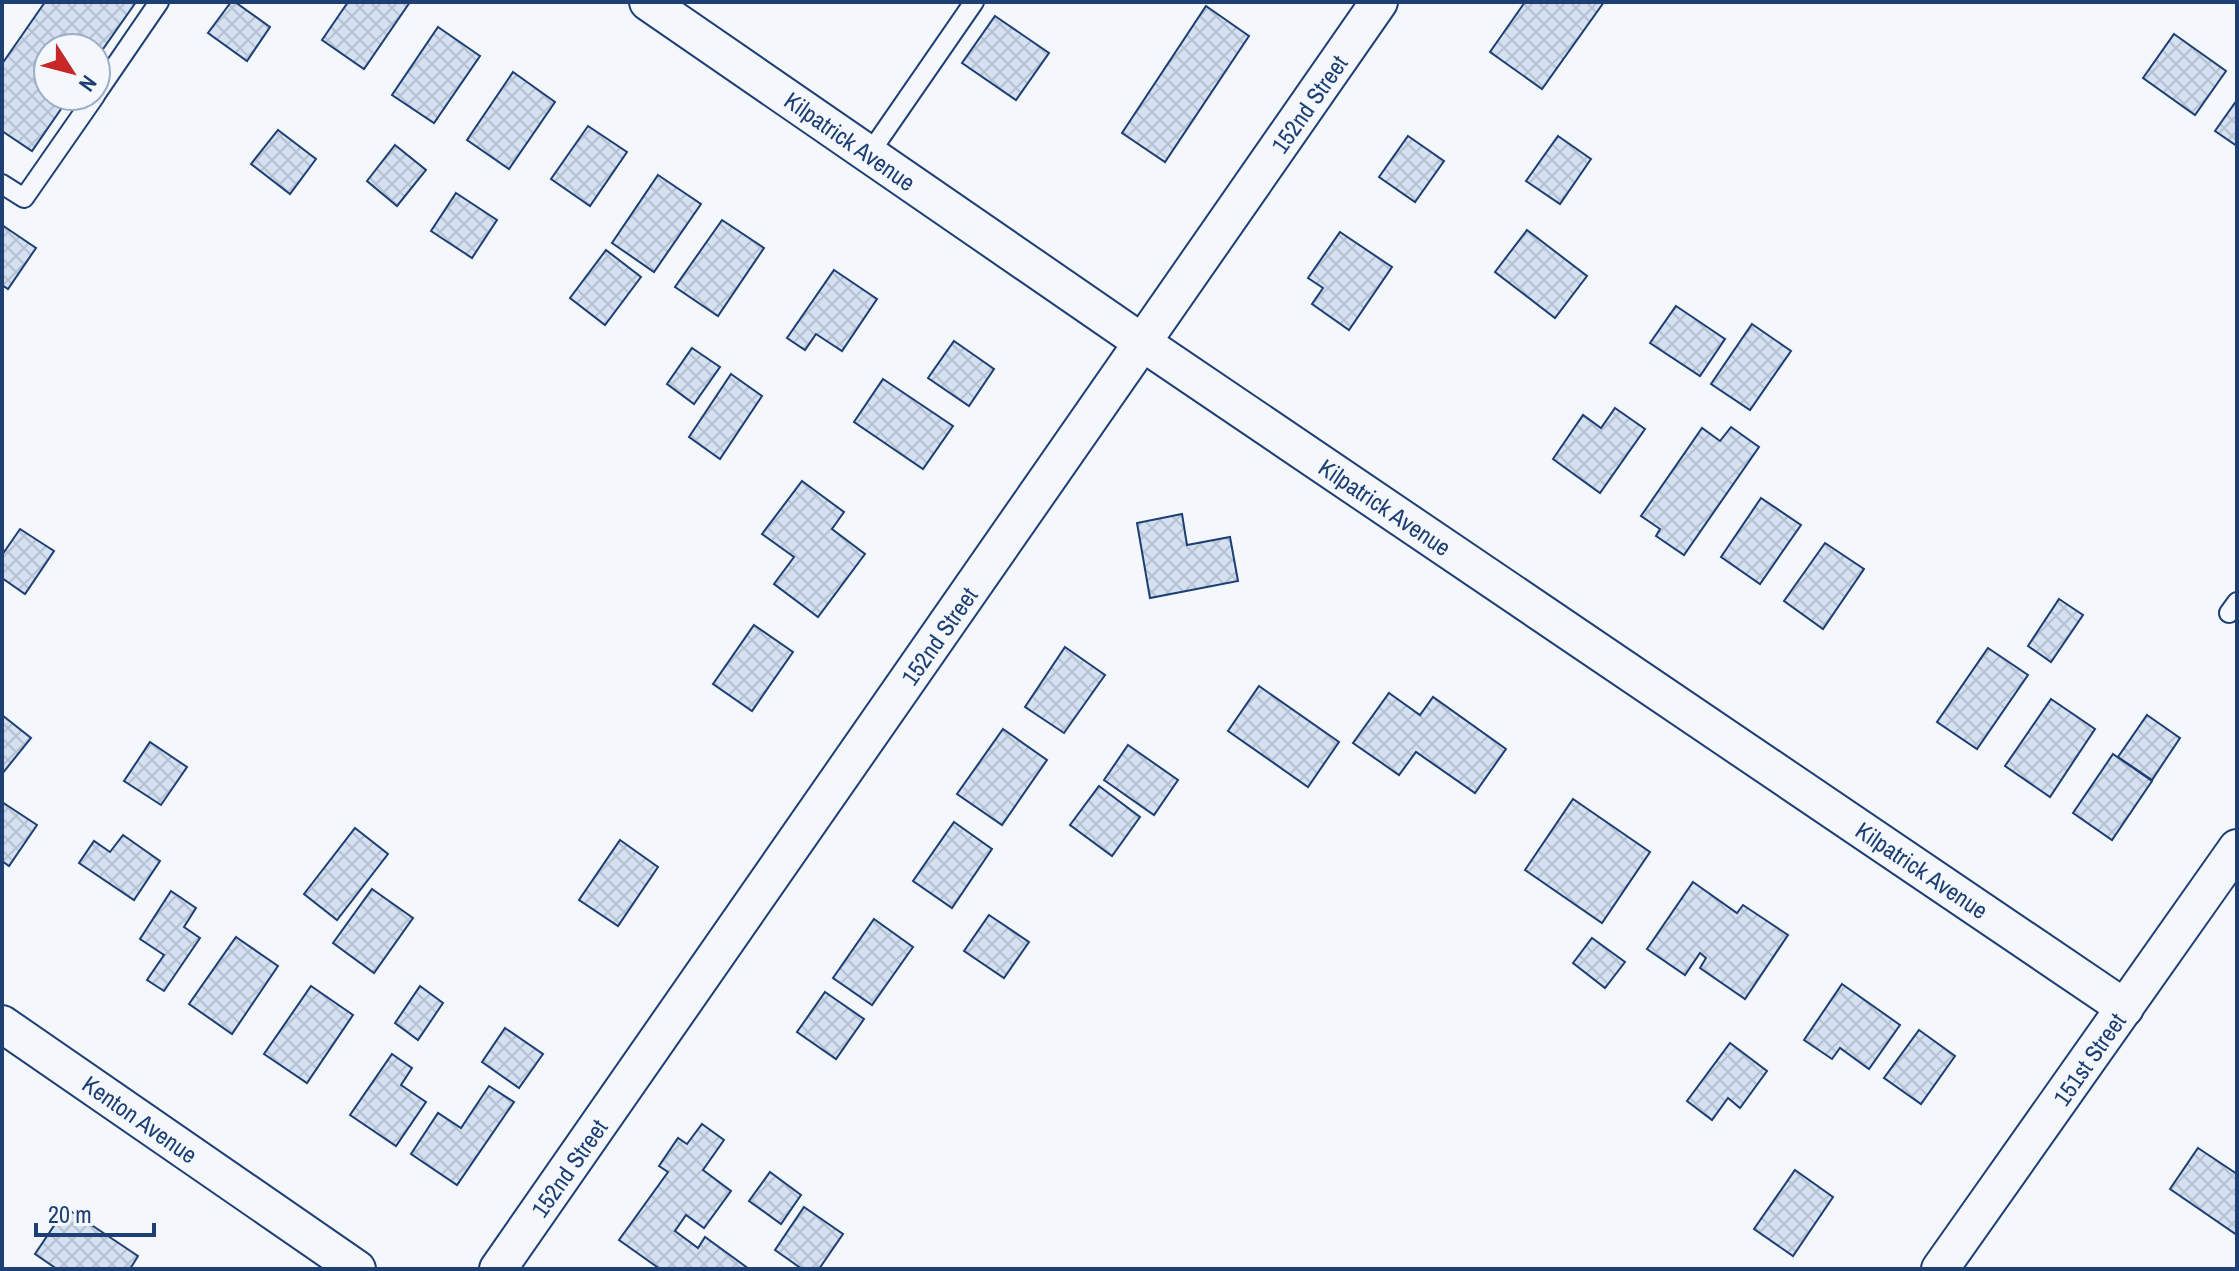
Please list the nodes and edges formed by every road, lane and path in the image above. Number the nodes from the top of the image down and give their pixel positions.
1 (159, 2) edge
2 (648, 2) edge
3 (974, 2) edge
4 (1379, 2) edge
5 (112, 70) edge
6 (83, 112) edge
7 (869, 154) junction
8 (2, 184) edge
9 (1143, 343) junction
10 (2237, 848) edge
11 (2125, 1008) junction
12 (2, 1024) edge
13 (357, 1269) edge
14 (498, 1269) edge
15 (1940, 1269) edge

1 - 5 lane
2 - 7 street, Kilpatrick Avenue
3 - 7 lane
4 - 9 street, 152nd Street
6 - 8 lane
7 - 9 street, Kilpatrick Avenue
9 - 11 street, Kilpatrick Avenue
9 - 14 street, 152nd Street
10 - 11 street, 151st Street
11 - 15 street, 151st Street
12 - 13 street, Kenton Avenue

